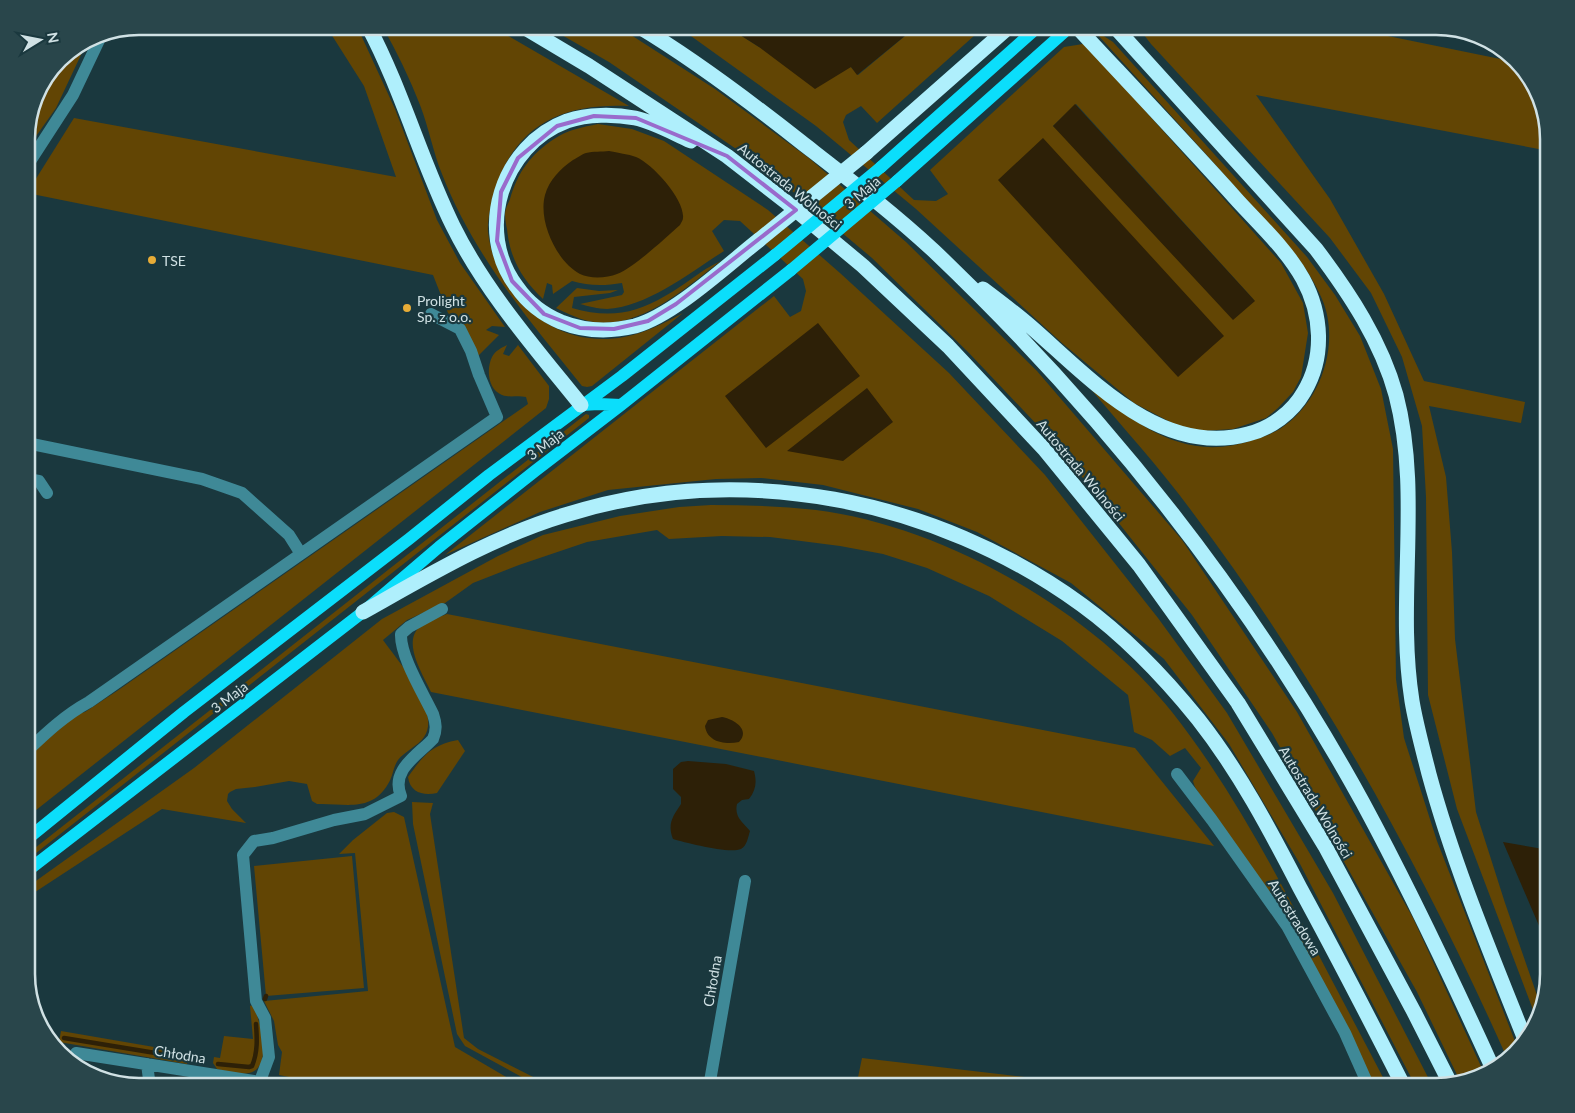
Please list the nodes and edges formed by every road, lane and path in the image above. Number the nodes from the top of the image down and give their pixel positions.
1 (372, 35) edge
2 (537, 35) edge
3 (651, 35) edge
4 (1000, 35) edge
5 (1029, 35) edge
6 (1062, 35) edge
7 (1084, 35) edge
8 (1122, 35) edge
9 (97, 44) edge
10 (35, 152) edge
11 (727, 156) junction
12 (932, 250) junction
13 (431, 314) dead end
14 (581, 405) junction
15 (621, 405) junction
16 (35, 445) edge
17 (35, 480) edge
18 (47, 492) dead end
19 (301, 554) junction
20 (442, 609) dead end
21 (363, 612) junction
22 (35, 743) edge
23 (1177, 774) dead end
24 (35, 833) edge
25 (35, 865) edge
26 (745, 881) dead end
27 (1522, 1032) edge
28 (75, 1055) edge
29 (1490, 1063) edge
30 (147, 1064) junction
31 (1447, 1077) edge
32 (149, 1078) edge
33 (240, 1078) edge
34 (261, 1078) edge
35 (711, 1078) edge
36 (1365, 1078) edge
37 (1399, 1078) edge

1 - 14 highway
2 - 11 highway, Autostrada Wolności
3 - 12 highway
4 - 11 highway, bridge
5 - 14 main road, 3 Maja, bridge
6 - 15 main road, 3 Maja, bridge
7 - 12 highway
8 - 27 highway
9 - 10 street
11 - 31 highway, Autostrada Wolności
12 - 29 highway
13 - 19 street
14 - 15 main road
14 - 24 main road, 3 Maja
15 - 21 main road, 3 Maja
16 - 19 street
17 - 18 street
19 - 22 street
20 - 34 street
21 - 25 main road, 3 Maja
21 - 37 highway
23 - 36 street, Autostradowa
26 - 35 street, Chłodna
28 - 30 street, Chłodna
30 - 32 street
30 - 33 street, Chłodna

